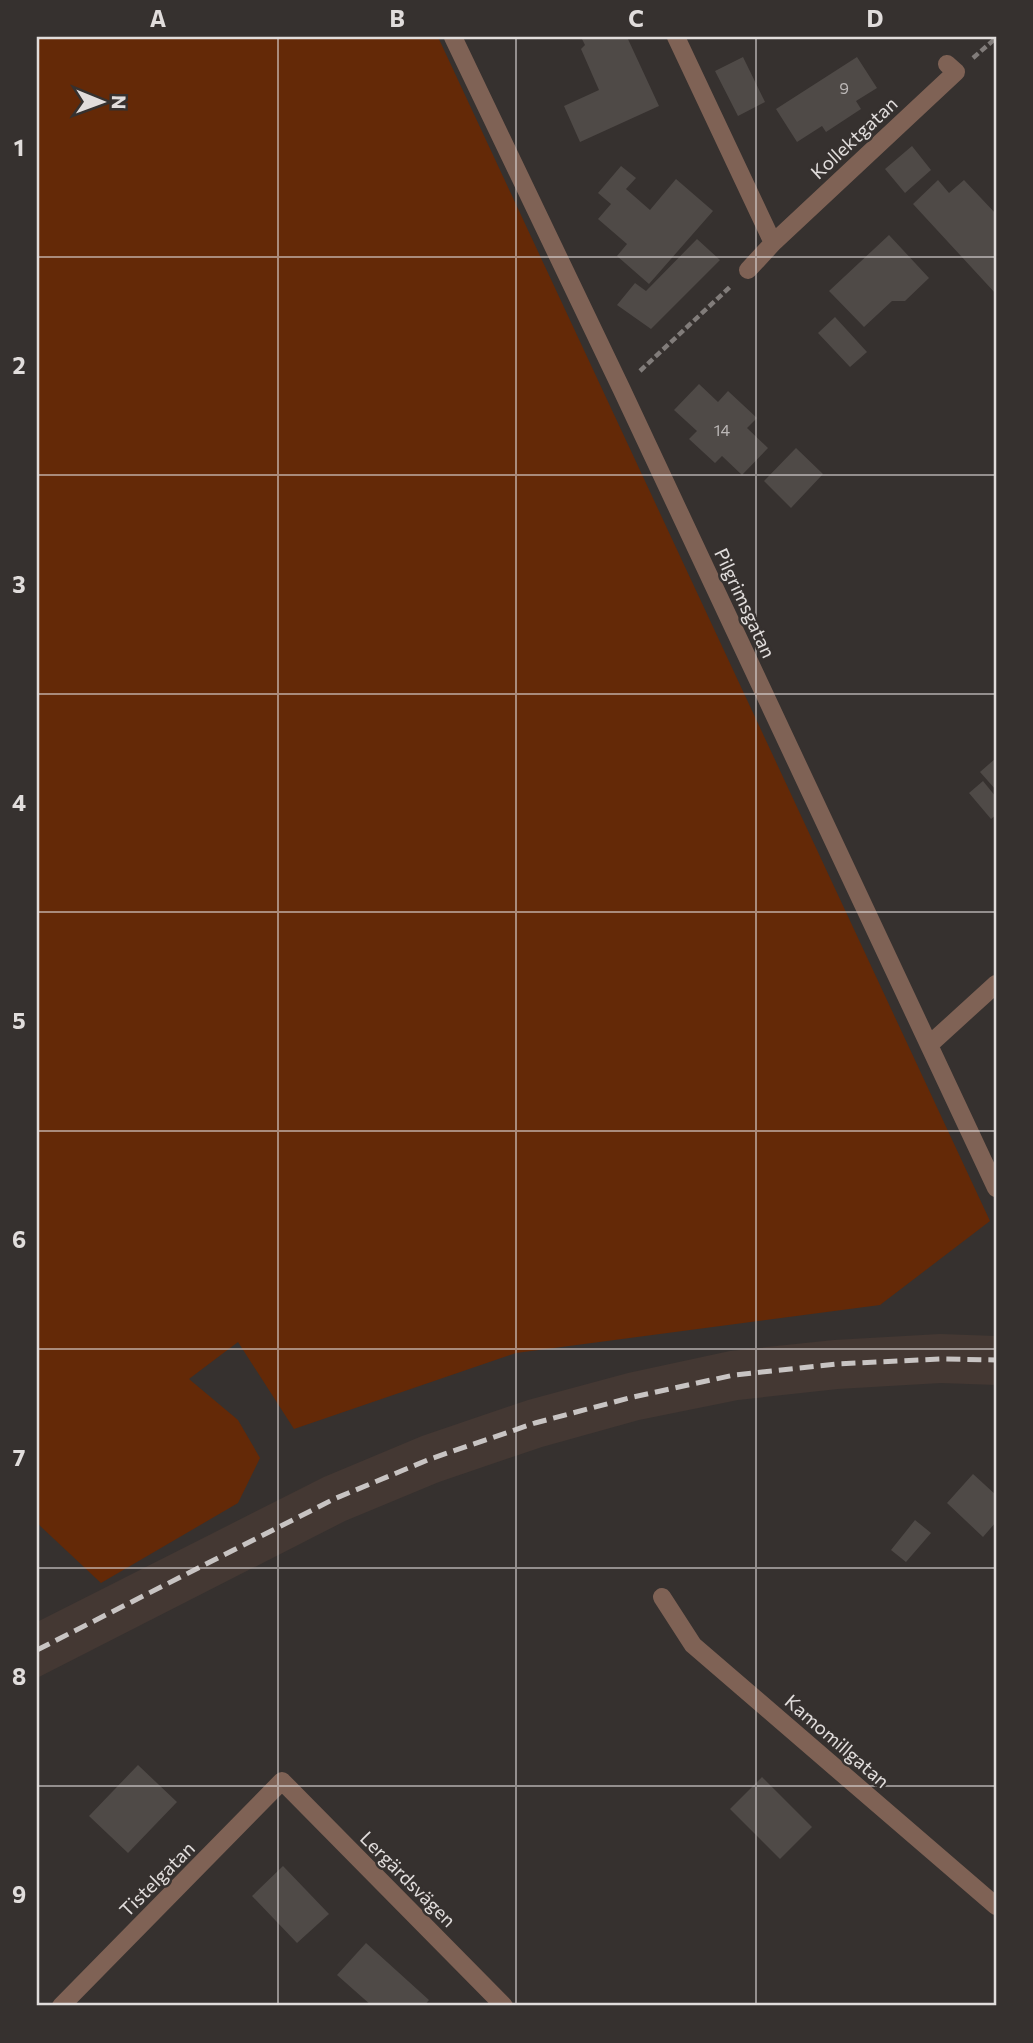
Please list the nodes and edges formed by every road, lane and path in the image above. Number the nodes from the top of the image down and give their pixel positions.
1 (453, 37) edge
2 (676, 37) edge
3 (947, 64) dead end
4 (773, 243) junction
5 (748, 270) joint
6 (621, 388) junction
7 (996, 984) edge
8 (929, 1045) junction
9 (996, 1188) edge
10 (662, 1597) dead end
11 (282, 1781) joint
12 (996, 1906) edge
13 (61, 2006) edge
14 (504, 2006) edge

1 - 6 street, Pilgrimsgatan
2 - 4 street
3 - 4 street, Kollektgatan
4 - 5 street, Kollektgatan
5 - 6 path
6 - 8 street, Pilgrimsgatan
7 - 8 street
8 - 9 street, Pilgrimsgatan
10 - 12 street, Kamomillgatan
11 - 13 street, Tistelgatan
11 - 14 street, Lergärdsvägen

